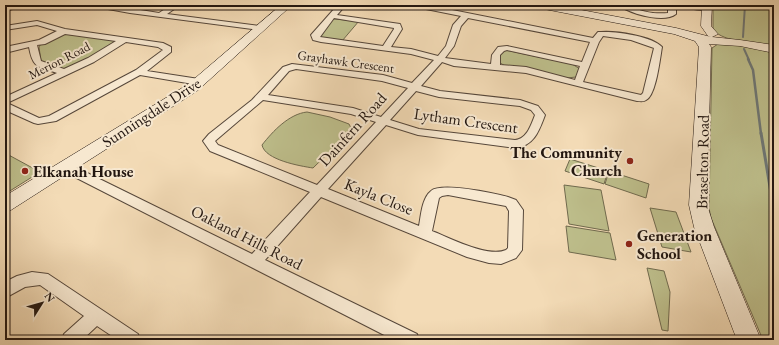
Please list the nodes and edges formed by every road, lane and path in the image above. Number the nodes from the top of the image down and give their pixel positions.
1 (24, 5) edge
2 (97, 5) edge
3 (176, 5) edge
4 (287, 5) edge
5 (339, 5) edge
6 (416, 5) edge
7 (539, 5) edge
8 (628, 5) edge
9 (672, 5) edge
10 (687, 5) edge
11 (707, 7) edge
12 (5, 8) edge
13 (160, 15) junction
14 (466, 15) junction
15 (332, 16) junction
16 (5, 28) edge
17 (260, 28) junction
18 (64, 31) junction
19 (706, 36) junction
20 (124, 40) junction
21 (595, 41) junction
22 (33, 44) junction
23 (386, 48) junction
24 (774, 49) edge
25 (5, 50) edge
26 (440, 59) junction
27 (586, 66) junction
28 (495, 67) junction
29 (139, 72) junction
30 (64, 73) junction
31 (199, 82) junction
32 (578, 83) junction
33 (414, 87) junction
34 (262, 97) junction
35 (5, 102) edge
36 (5, 106) edge
37 (383, 121) junction
38 (66, 167) junction
39 (319, 191) junction
40 (5, 205) edge
41 (425, 233) junction
42 (254, 262) junction
43 (5, 291) edge
44 (96, 316) junction
45 (70, 340) edge
46 (132, 340) edge
47 (412, 340) edge
48 (749, 340) edge

1 - 12 street
2 - 13 street
3 - 13 street
4 - 17 street, Sunningdale Drive
5 - 15 street
6 - 14 street
7 - 19 street
8 - 9 street
10 - 11 street
11 - 19 street, Braselton Road
13 - 17 street
14 - 21 street
14 - 26 street, Dainfern Road
15 - 23 street
15 - 23 street
16 - 18 street
17 - 31 street, Sunningdale Drive
18 - 20 street
18 - 22 street
19 - 24 street
19 - 48 street, Braselton Road
20 - 29 street
20 - 30 street, Merion Road
21 - 27 street
21 - 32 street
22 - 25 street
22 - 30 street
23 - 26 street
26 - 28 street
26 - 33 street, Dainfern Road
27 - 28 street
27 - 32 street
28 - 32 street
29 - 31 street
29 - 36 street
30 - 35 street, Merion Road
31 - 38 street, Sunningdale Drive
33 - 34 street, Grayhawk Crescent
33 - 37 street, Dainfern Road
33 - 37 street, Lytham Crescent
34 - 37 street
34 - 39 street, Grayhawk Crescent
37 - 39 street, Dainfern Road
38 - 40 street, Sunningdale Drive
38 - 42 street, Oakland Hills Road
39 - 41 street, Kayla Close
39 - 42 street, Dainfern Road
41 - 41 street, Kayla Close
42 - 47 street, Oakland Hills Road
43 - 44 street
44 - 45 street
44 - 46 street

